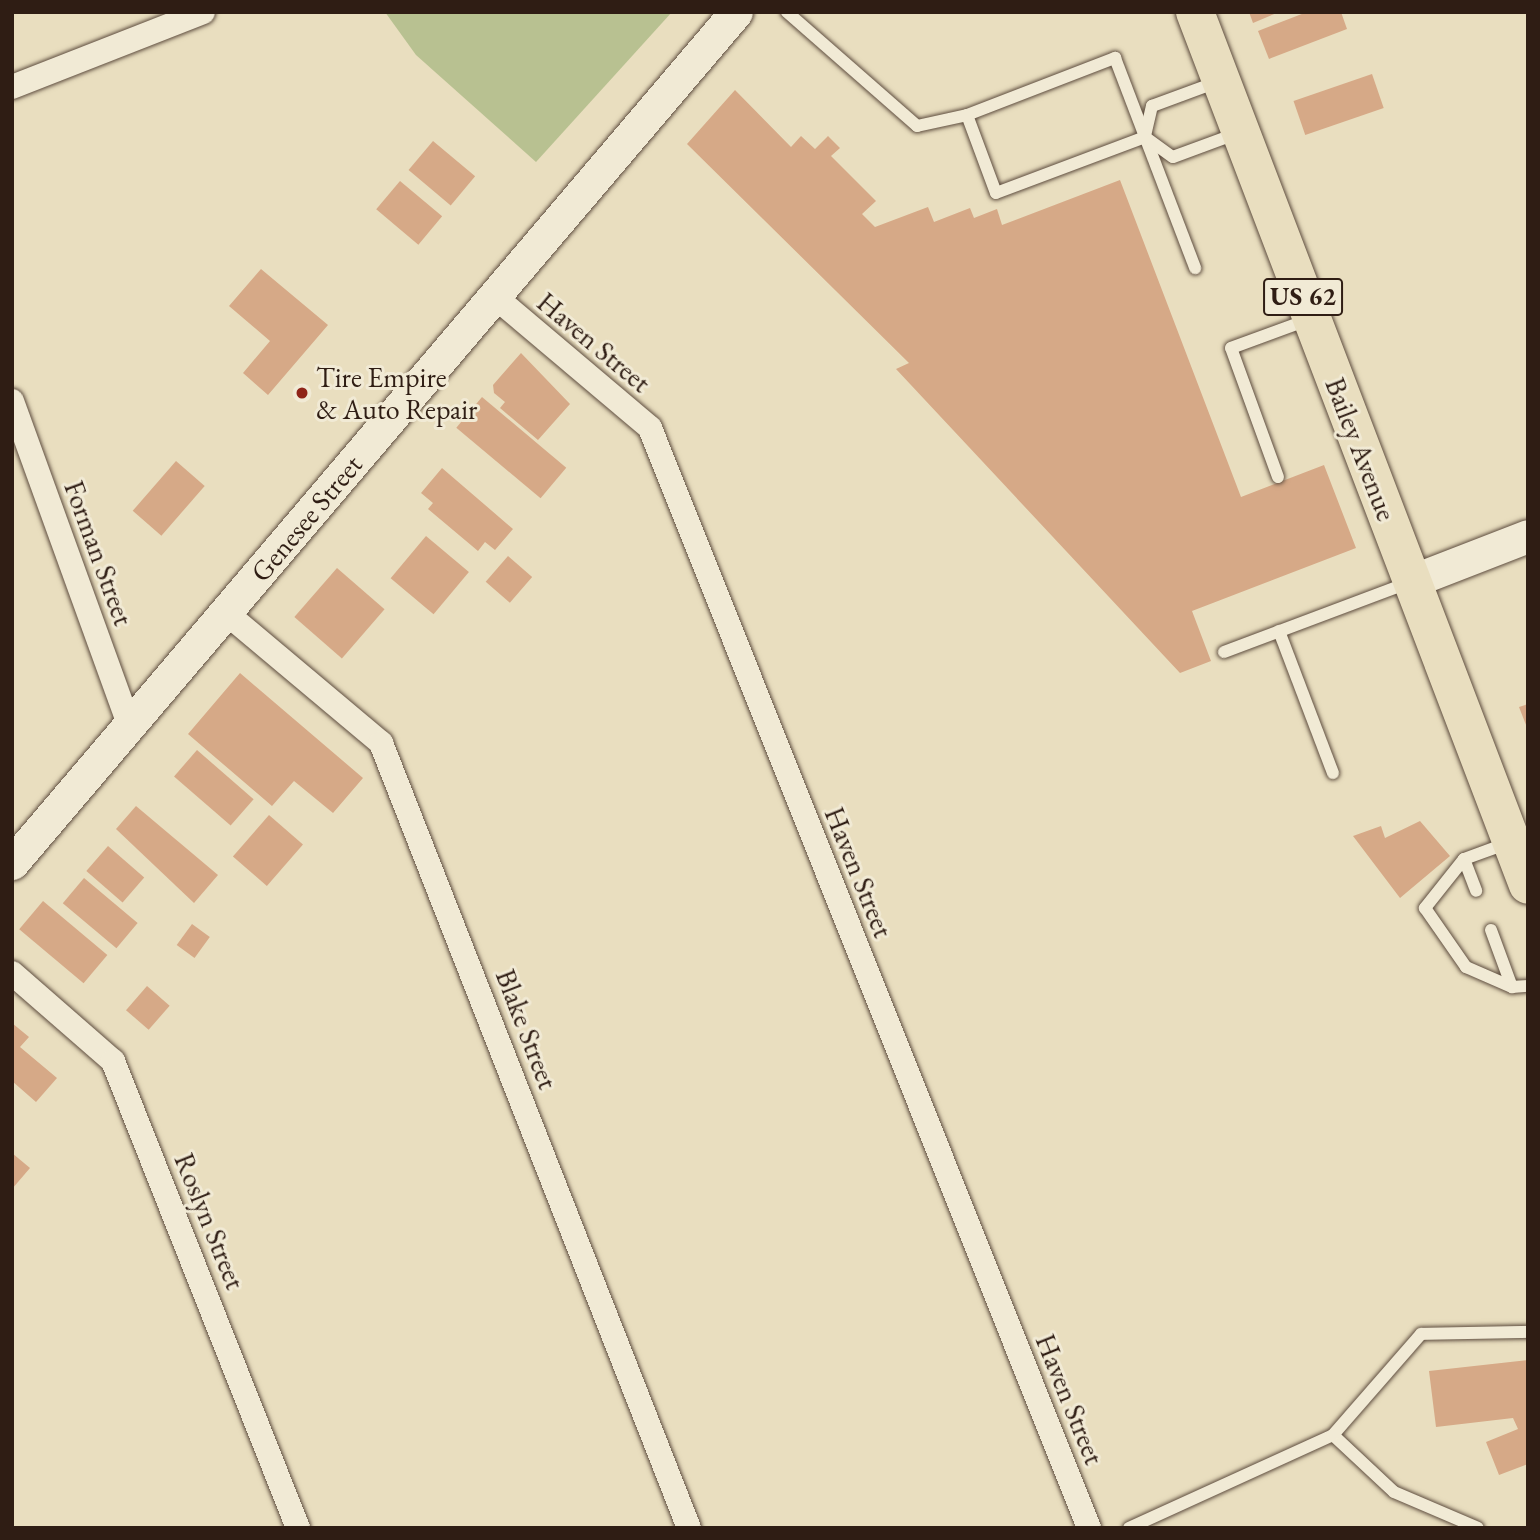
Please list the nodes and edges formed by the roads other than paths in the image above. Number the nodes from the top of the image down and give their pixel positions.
1 (203, 12) edge
2 (736, 12) edge
3 (787, 12) edge
4 (1195, 12) edge
5 (1221, 81) junction
6 (12, 87) edge
7 (967, 115) junction
8 (1241, 132) junction
9 (1145, 137) junction
10 (1195, 268) dead end
11 (494, 296) junction
12 (1311, 318) junction
13 (12, 401) edge
14 (1278, 477) dead end
15 (1528, 536) edge
16 (1412, 582) junction
17 (225, 612) junction
18 (1279, 631) junction
19 (1224, 652) dead end
20 (129, 725) junction
21 (1333, 773) dead end
22 (1511, 841) junction
23 (1464, 859) junction
24 (12, 863) edge
25 (1528, 885) edge
26 (1476, 891) dead end
27 (1491, 930) dead end
28 (12, 973) edge
29 (1528, 986) edge
30 (1512, 987) junction
31 (1528, 1332) edge
32 (1333, 1435) junction
33 (298, 1528) edge
34 (689, 1528) edge
35 (1089, 1528) edge
36 (1129, 1528) edge
37 (1478, 1528) edge

1 - 6 street
2 - 11 main road, Genesee Street
3 - 7 lane
4 - 5 main road, Bailey Avenue / US 62
5 - 8 main road, Bailey Avenue / US 62
5 - 9 lane
7 - 9 lane
7 - 9 lane
8 - 9 lane
8 - 12 main road, Bailey Avenue / US 62
9 - 10 lane
11 - 17 main road, Genesee Street
11 - 35 street, Haven Street
12 - 14 lane
12 - 16 main road, Bailey Avenue / US 62
13 - 20 street, Forman Street
15 - 16 main road
16 - 18 lane
16 - 22 main road, Bailey Avenue / US 62
17 - 20 main road, Genesee Street
17 - 34 street, Blake Street
18 - 19 lane
18 - 21 lane
20 - 24 main road, Genesee Street
22 - 23 lane
22 - 25 main road, Bailey Avenue / US 62
23 - 26 lane
23 - 30 lane
27 - 30 lane
28 - 33 street, Roslyn Street
29 - 30 lane
31 - 32 lane
32 - 36 lane
32 - 37 lane

